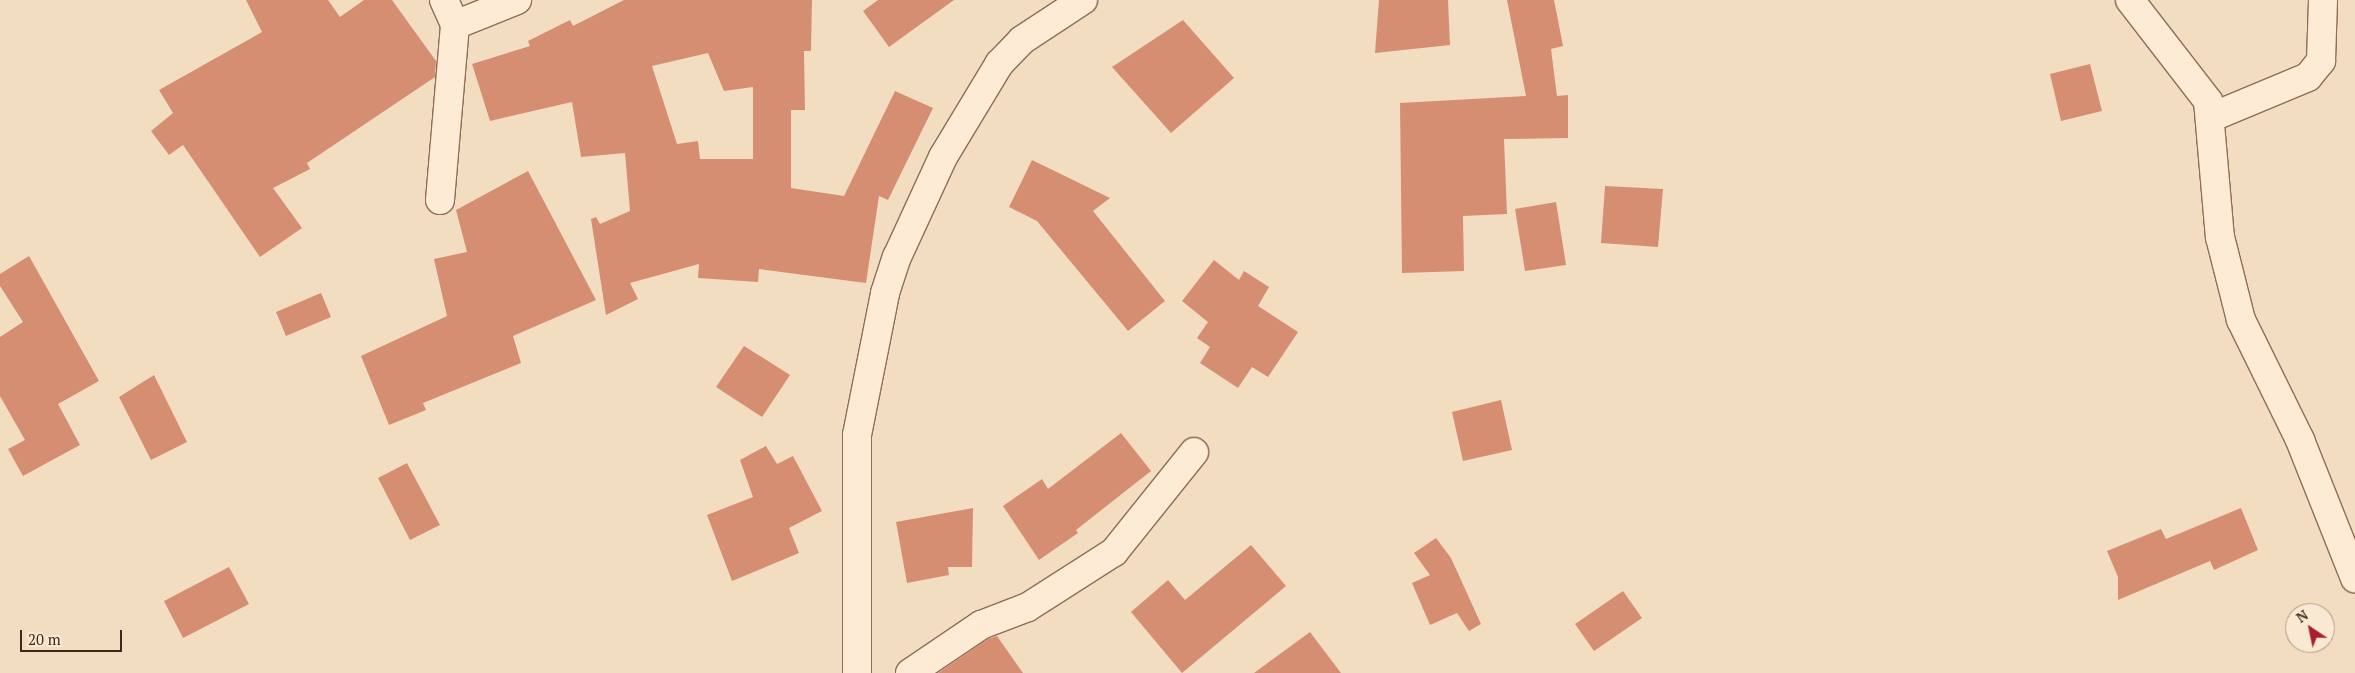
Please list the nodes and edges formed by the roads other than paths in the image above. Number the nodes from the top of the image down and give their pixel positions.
1 (444, 0) edge
2 (517, 0) edge
3 (1083, 0) edge
4 (2130, 0) edge
5 (2323, 0) edge
6 (455, 25) junction
7 (2212, 117) junction
8 (440, 200) dead end
9 (1194, 452) dead end
10 (2355, 578) edge
11 (857, 673) edge
12 (910, 673) edge

1 - 6 street
2 - 6 street
3 - 11 street
4 - 7 street
5 - 7 street
6 - 8 street
7 - 10 street
9 - 12 street

